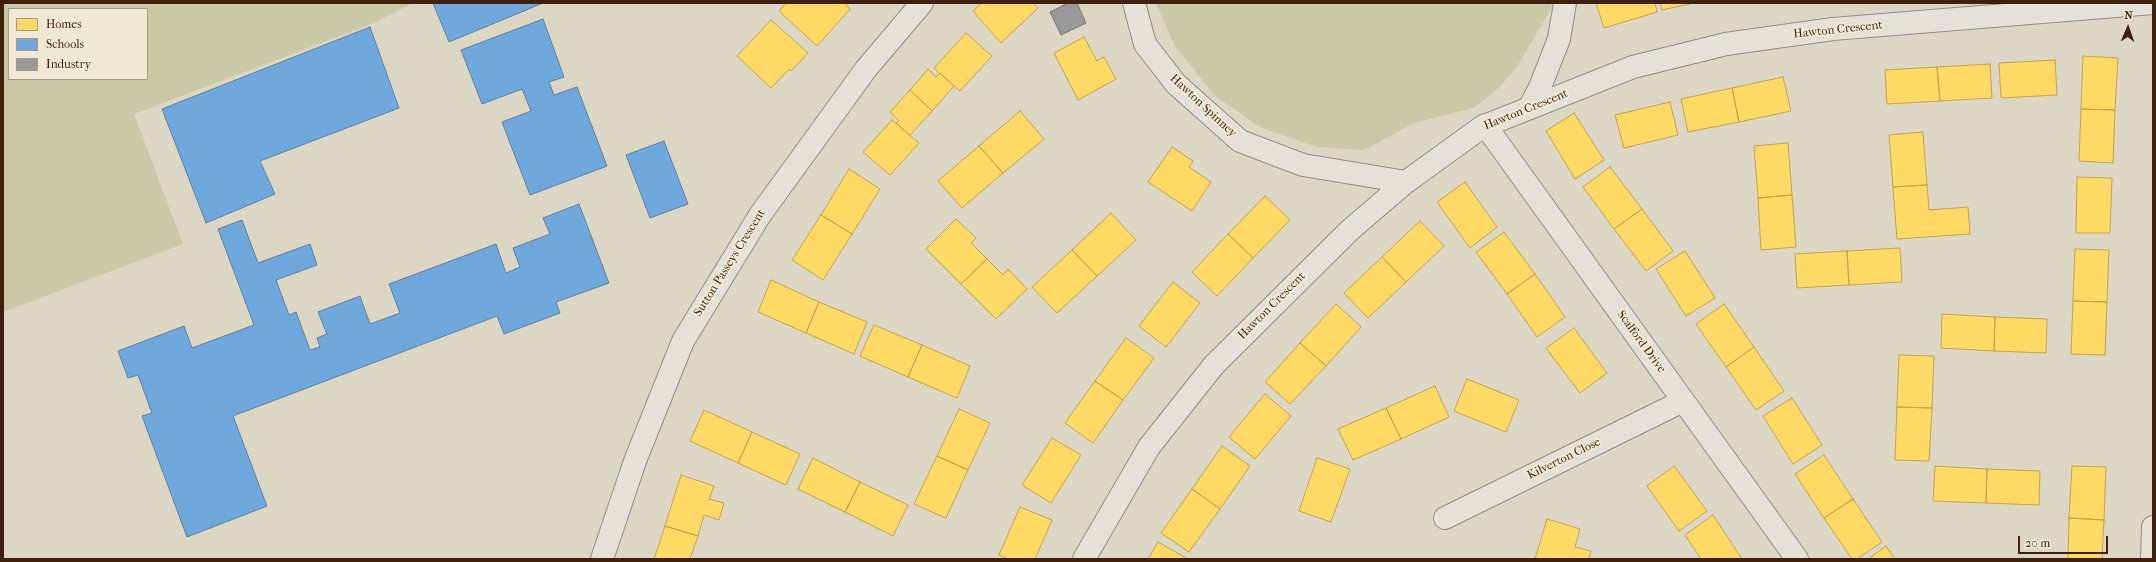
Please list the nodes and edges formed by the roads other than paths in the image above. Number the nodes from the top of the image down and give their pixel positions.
1 (922, 3) edge
2 (1134, 3) edge
3 (1565, 3) edge
4 (2153, 3) edge
5 (1529, 108) junction
6 (1485, 125) junction
7 (1406, 182) junction
8 (1683, 401) junction
9 (1445, 518) dead end
10 (2153, 527) edge
11 (602, 559) edge
12 (1084, 559) edge
13 (1796, 559) edge
14 (2152, 559) edge

1 - 11 street, Sutton Passeys Crescent
2 - 7 street, Hawton Spinney
3 - 5 street
4 - 5 street, Hawton Crescent
5 - 6 street, Hawton Crescent
6 - 7 street, Hawton Crescent
6 - 8 street, Scalford Drive
7 - 12 street, Hawton Crescent
8 - 9 street, Kilverton Close
8 - 13 street, Scalford Drive
10 - 14 street

